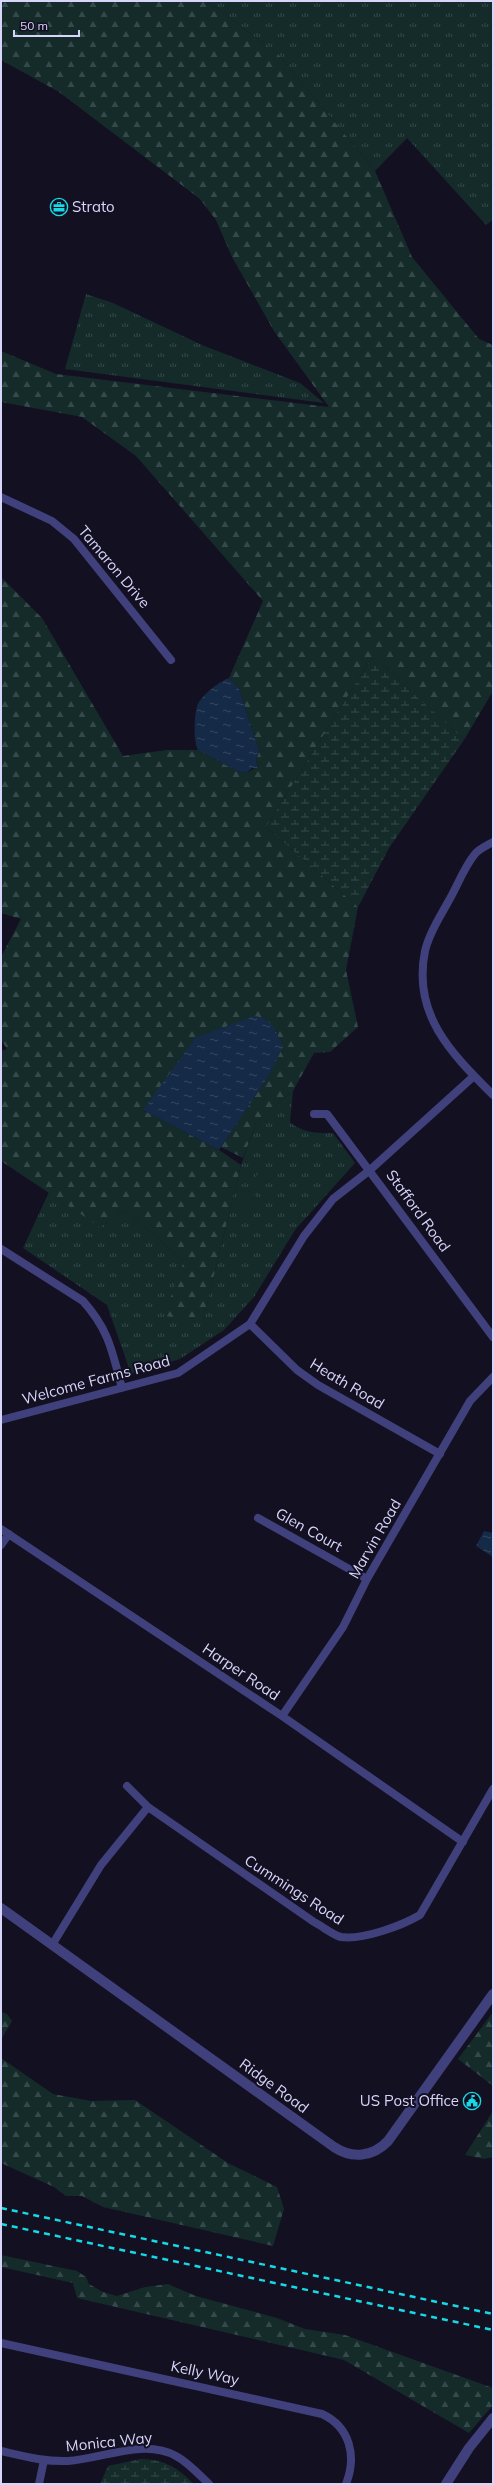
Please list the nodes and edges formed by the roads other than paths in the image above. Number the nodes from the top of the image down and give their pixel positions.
1 (1, 497) edge
2 (171, 660) dead end
3 (493, 842) edge
4 (474, 1076) junction
5 (493, 1095) edge
6 (314, 1114) dead end
7 (370, 1170) junction
8 (1, 1249) edge
9 (250, 1324) junction
10 (493, 1337) edge
11 (493, 1377) edge
12 (122, 1388) junction
13 (1, 1420) edge
14 (440, 1454) junction
15 (258, 1518) dead end
16 (1, 1529) edge
17 (9, 1534) junction
18 (1, 1545) edge
19 (367, 1579) junction
20 (282, 1716) junction
21 (127, 1786) dead end
22 (493, 1789) edge
23 (148, 1807) junction
24 (463, 1842) junction
25 (1, 1908) edge
26 (52, 1945) junction
27 (493, 1994) edge
28 (1, 2343) edge
29 (493, 2418) edge
30 (1, 2451) edge
31 (44, 2460) junction
32 (39, 2484) edge
33 (209, 2484) edge
34 (346, 2484) edge
35 (446, 2484) edge

1 - 2 street, Tamaron Drive
3 - 4 street
4 - 5 street
4 - 7 street, Welcome Farms Road
6 - 7 street, Stafford Road
7 - 9 street, Welcome Farms Road
7 - 10 street, Stafford Road
8 - 12 street
9 - 12 street, Welcome Farms Road
9 - 14 street, Heath Road
11 - 14 street, Marvin Road
12 - 13 street, Welcome Farms Road
14 - 19 street, Marvin Road
15 - 19 street, Glen Court
16 - 17 street, Harper Road
17 - 18 street
17 - 20 street, Harper Road
19 - 20 street, Marvin Road
20 - 24 street, Harper Road
21 - 23 street, Cummings Road
22 - 24 street, Cummings Road
23 - 24 street, Cummings Road
23 - 26 street
25 - 26 street, Ridge Road
26 - 27 street, Ridge Road
28 - 34 street, Kelly Way
29 - 35 street
30 - 31 street, Monica Way
31 - 32 street
31 - 33 street, Monica Way

